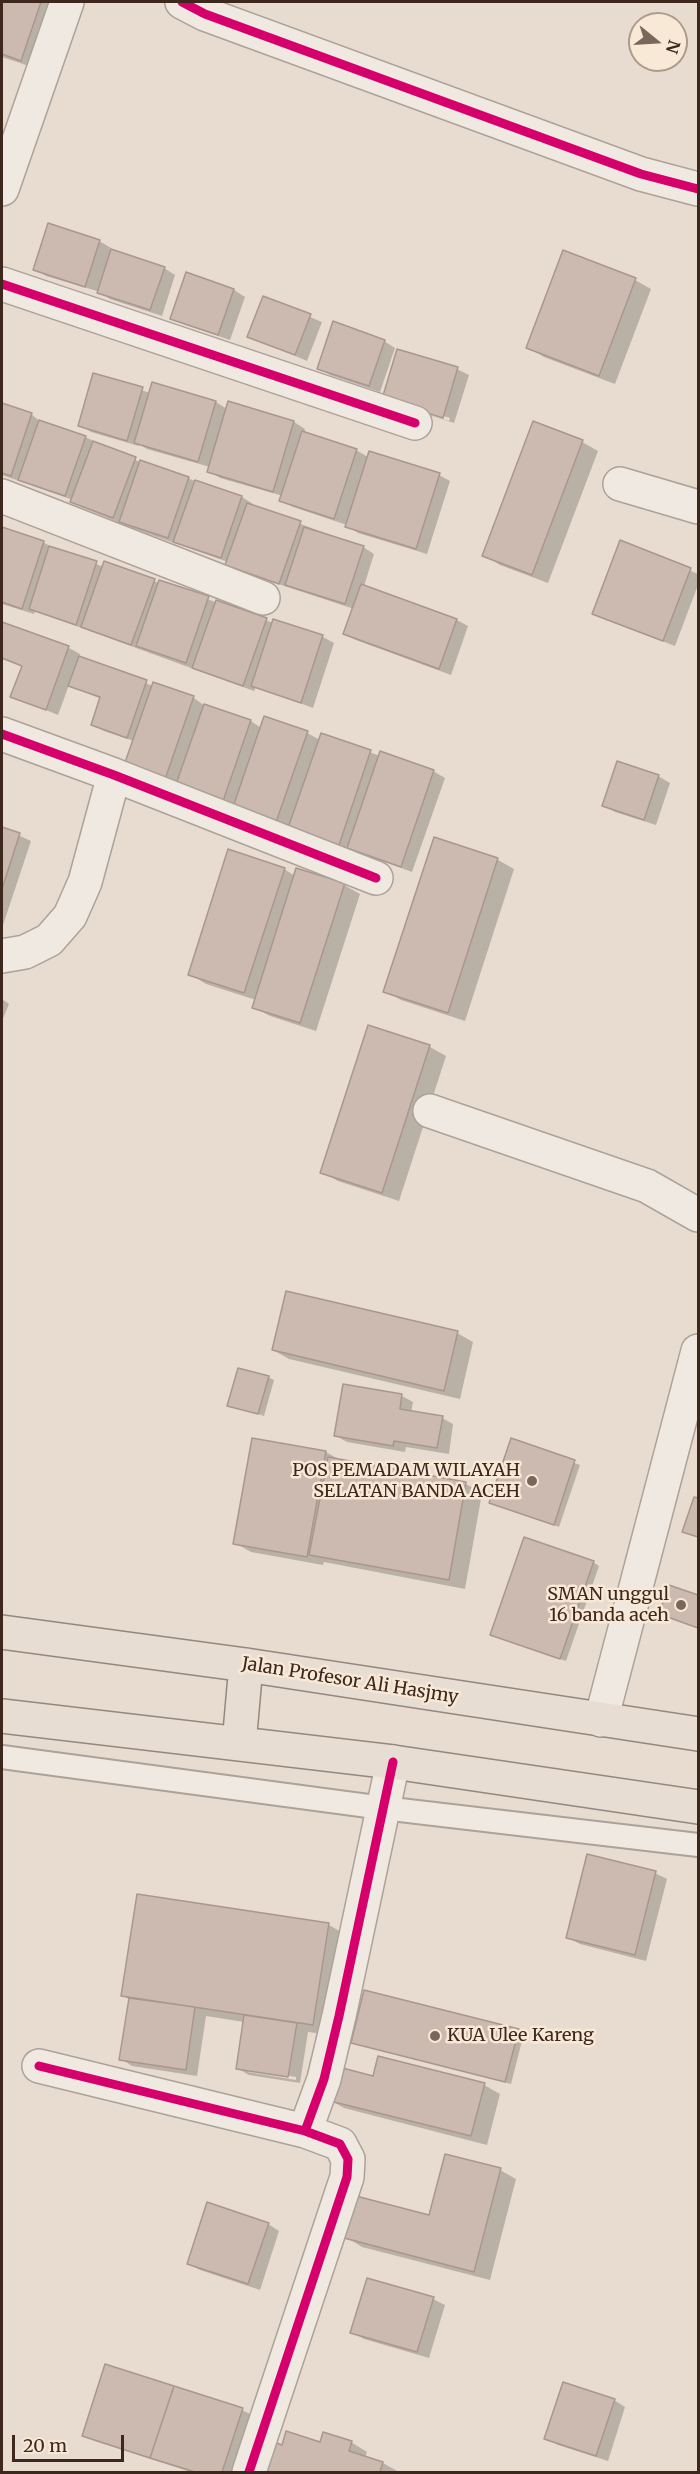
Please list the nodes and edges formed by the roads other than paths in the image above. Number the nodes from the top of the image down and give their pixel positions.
1 (67, 2) edge
2 (182, 2) edge
3 (2, 189) edge
4 (699, 189) edge
5 (2, 284) edge
6 (415, 423) dead end
7 (620, 484) dead end
8 (2, 496) edge
9 (699, 507) edge
10 (263, 598) dead end
11 (2, 734) edge
12 (114, 775) junction
13 (376, 878) dead end
14 (2, 956) edge
15 (429, 1111) dead end
16 (699, 1215) edge
17 (699, 1351) edge
18 (2, 1632) edge
19 (246, 1665) junction
20 (2, 1716) edge
21 (601, 1720) junction
22 (699, 1734) edge
23 (239, 1744) junction
24 (2, 1757) edge
25 (393, 1762) junction
26 (699, 1807) edge
27 (383, 1808) junction
28 (699, 1845) edge
29 (39, 2066) dead end
30 (305, 2131) junction
31 (249, 2472) edge

1 - 3 street
2 - 4 street
5 - 6 street
7 - 9 street
8 - 10 street
11 - 12 street
12 - 13 street
12 - 14 street
15 - 16 street
17 - 21 street
18 - 19 main road, Jalan Profesor Ali Hasjmy
19 - 21 main road, Jalan Profesor Ali Hasjmy
19 - 23 main road
20 - 23 main road
21 - 22 main road, Jalan Profesor Ali Hasjmy
23 - 25 main road
24 - 27 lane
25 - 26 main road
25 - 27 street
27 - 28 lane
27 - 30 street
29 - 30 street
30 - 31 street

